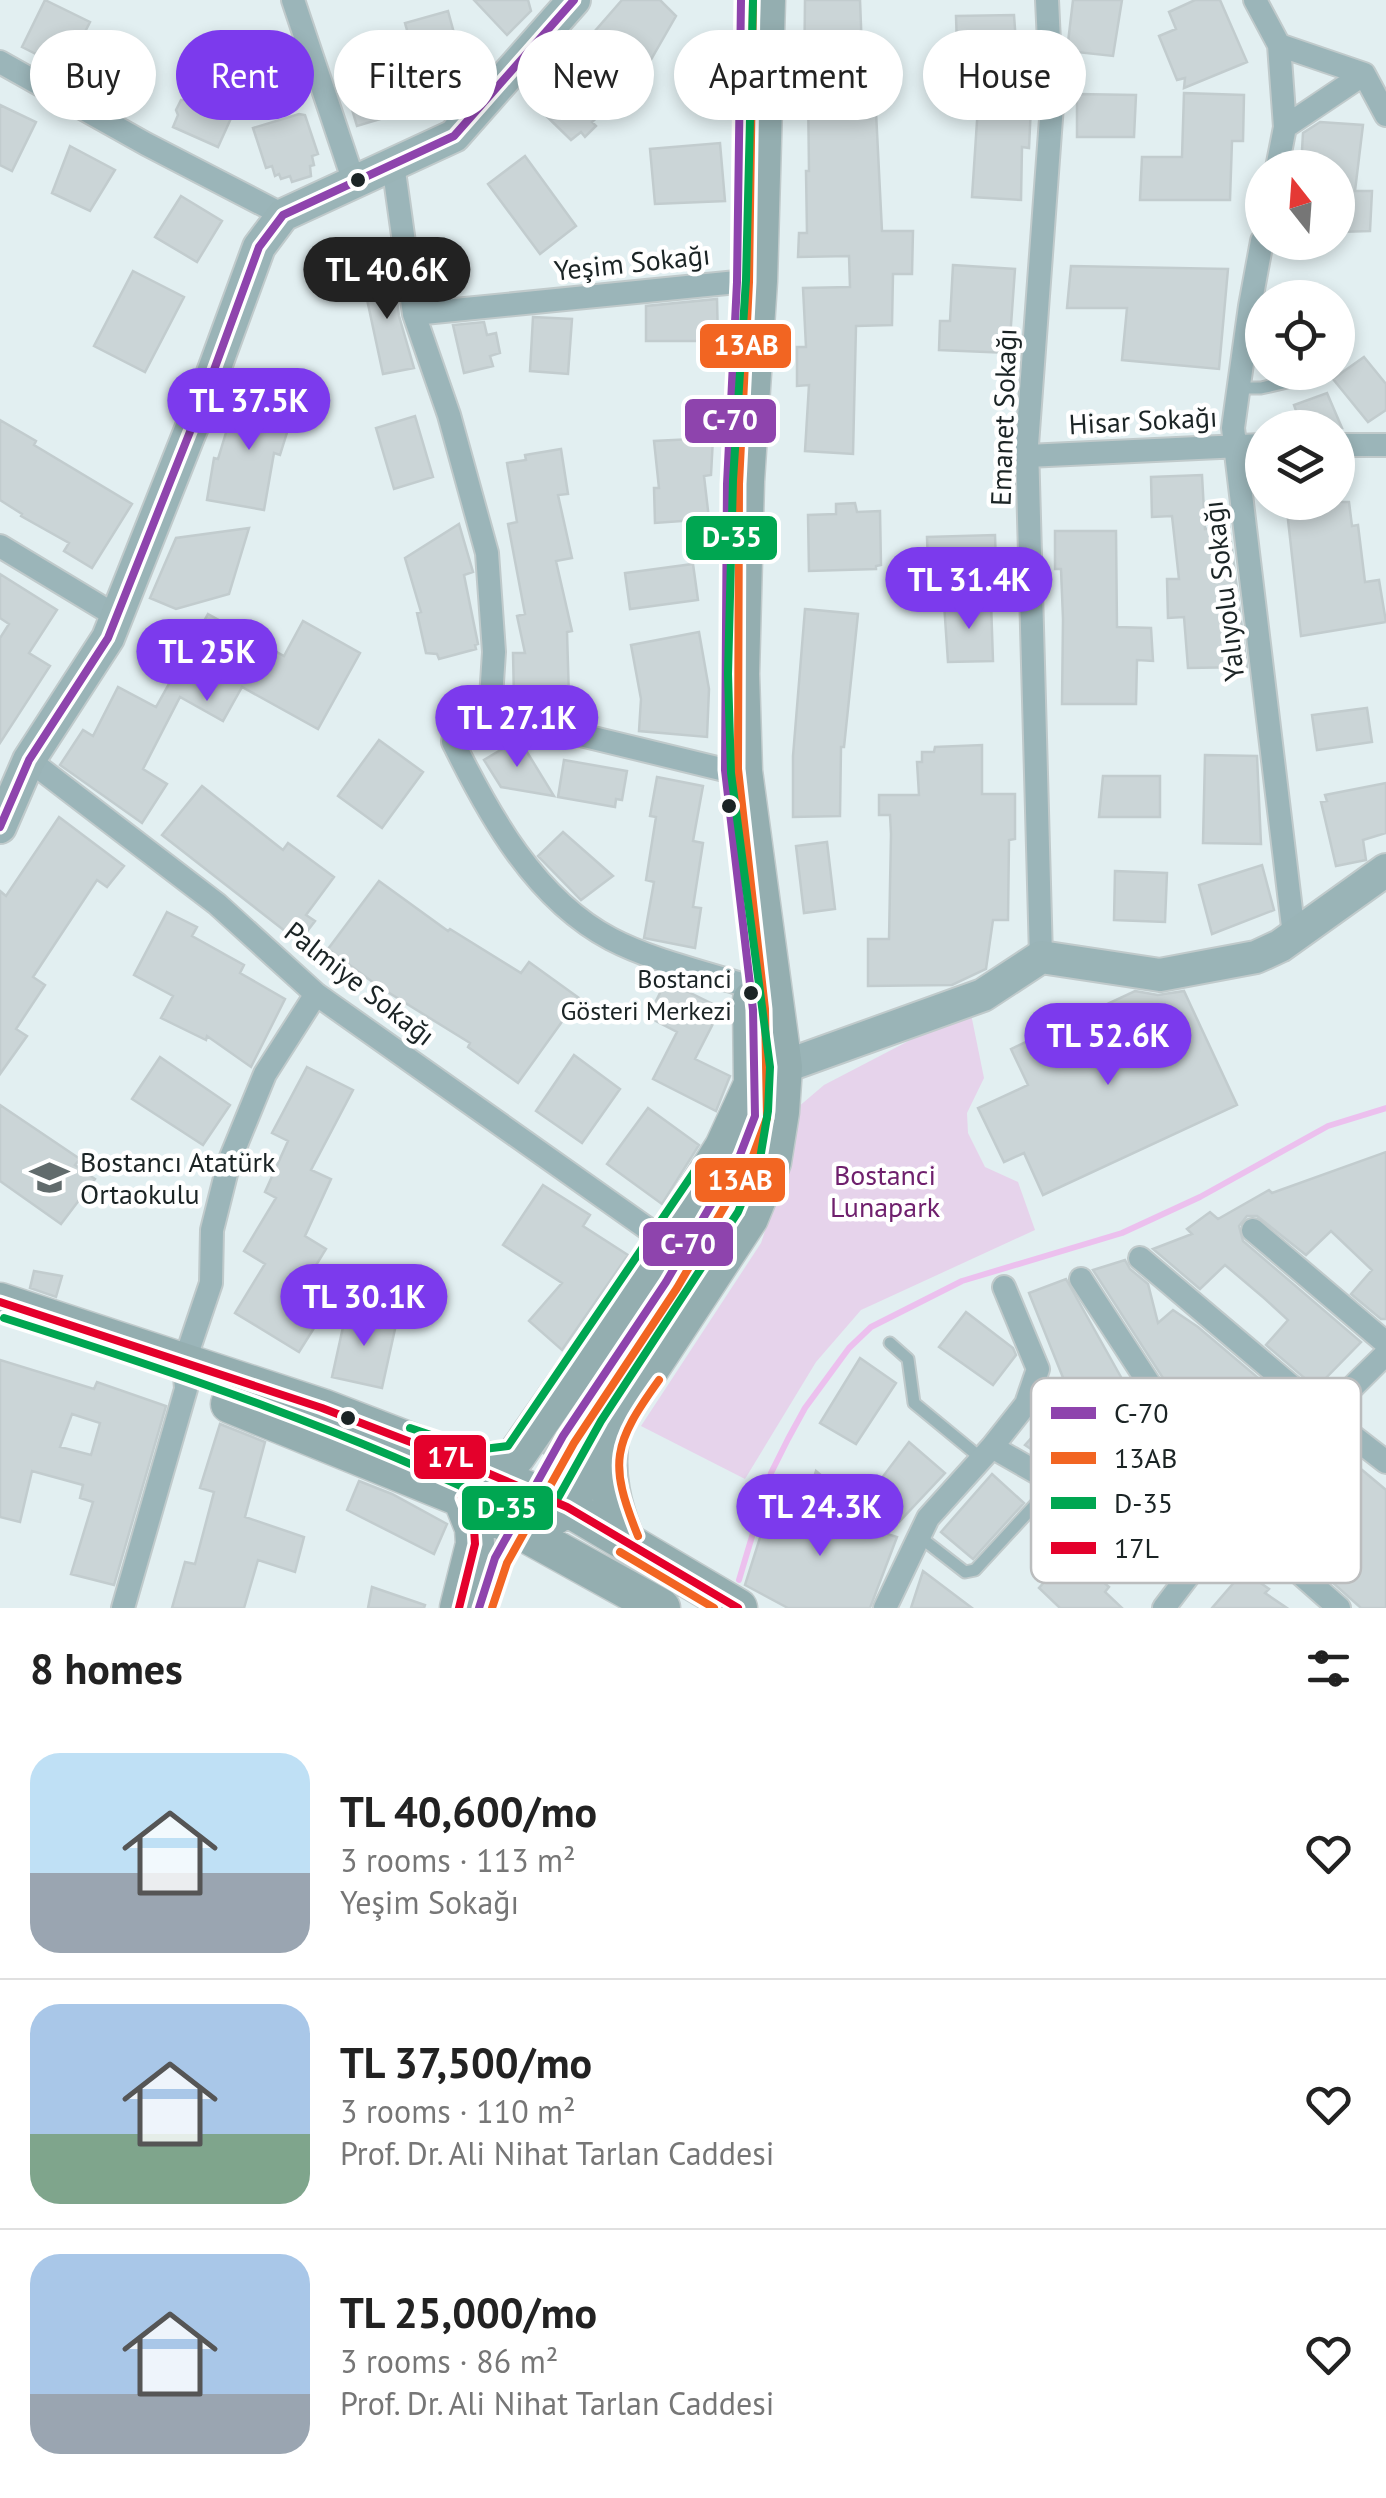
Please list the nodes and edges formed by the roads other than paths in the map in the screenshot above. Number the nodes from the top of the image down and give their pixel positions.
1 (293, 0) edge
2 (574, 0) edge
3 (742, 0) edge
4 (766, 0) edge
5 (1046, 0) edge
6 (1254, 0) edge
7 (1279, 46) junction
8 (0, 62) edge
9 (1364, 74) junction
10 (1386, 115) edge
11 (1285, 127) junction
12 (1281, 150) edge
13 (393, 164) junction
14 (354, 182) junction
15 (283, 215) junction
16 (1259, 260) edge
17 (737, 282) junction
18 (414, 314) junction
19 (1238, 388) junction
20 (1245, 388) edge
21 (1236, 445) junction
22 (1245, 445) edge
23 (1355, 445) edge
24 (1386, 445) edge
25 (1027, 456) junction
26 (0, 546) edge
27 (116, 616) junction
28 (490, 713) junction
29 (29, 760) junction
30 (725, 770) junction
31 (0, 827) edge
32 (1386, 870) edge
33 (1294, 935) junction
34 (1041, 956) junction
35 (750, 987) junction
36 (316, 994) junction
37 (768, 1076) junction
38 (1253, 1230) dead end
39 (665, 1242) junction
40 (1140, 1258) dead end
41 (1080, 1279) dead end
42 (1004, 1286) dead end
43 (0, 1302) edge
44 (0, 1330) edge
45 (890, 1343) dead end
46 (1386, 1344) edge
47 (1386, 1354) edge
48 (185, 1376) junction
49 (1035, 1378) edge
50 (1145, 1378) edge
51 (1282, 1378) edge
52 (1361, 1378) edge
53 (1031, 1389) edge
54 (612, 1428) junction
55 (551, 1431) junction
56 (1361, 1443) edge
57 (987, 1453) junction
58 (452, 1458) junction
59 (1386, 1462) edge
60 (1031, 1472) edge
61 (462, 1498) junction
62 (567, 1507) junction
63 (1031, 1509) edge
64 (521, 1528) junction
65 (920, 1536) junction
66 (626, 1541) junction
67 (496, 1558) tunnel mouth
68 (1184, 1583) edge
69 (1311, 1583) edge
70 (123, 1608) edge
71 (460, 1608) edge
72 (478, 1608) edge
73 (661, 1608) edge
74 (738, 1608) edge
75 (886, 1608) edge
76 (1164, 1608) edge
77 (1339, 1608) edge

1 - 14 street
2 - 13 main road
3 - 17 main road
4 - 37 main road
5 - 25 street, Emanet Sokağı
6 - 7 street
7 - 9 street
7 - 11 street
8 - 15 street
9 - 10 street
9 - 11 street
11 - 12 street
13 - 14 main road
13 - 18 street
14 - 15 main road
15 - 27 main road
16 - 19 street, Yalıyolu Sokağı
17 - 18 street, Yeşim Sokağı
17 - 30 main road
18 - 28 street
19 - 20 lane
19 - 21 street, Yalıyolu Sokağı
21 - 22 street, Hisar Sokağı
21 - 25 street, Hisar Sokağı
21 - 33 street, Yalıyolu Sokağı
23 - 24 street
25 - 34 street, Emanet Sokağı
26 - 27 street
27 - 29 main road
28 - 30 street
28 - 35 street
29 - 31 main road
29 - 36 street, Palmiye Sokağı
30 - 35 main road
32 - 33 main road
33 - 34 main road
34 - 37 main road
35 - 37 main road
36 - 39 street, Palmiye Sokağı
36 - 48 street
37 - 39 main road
37 - 54 main road
37 - 55 main road
38 - 46 street
39 - 55 main road
40 - 51 street
41 - 50 street
42 - 49 street
43 - 48 main road
44 - 48 main road
45 - 57 lane
47 - 52 street
48 - 58 main road
48 - 61 main road
48 - 70 street
53 - 57 street
54 - 55 main road
54 - 62 main road
54 - 66 main road
55 - 58 main road
56 - 59 street
57 - 60 street
57 - 65 street
58 - 62 main road
61 - 64 main road
61 - 71 main road
62 - 64 main road
62 - 66 main road
63 - 65 lane
64 - 73 main road
65 - 75 street
66 - 74 main road
67 - 72 main road
68 - 76 street
69 - 77 street

